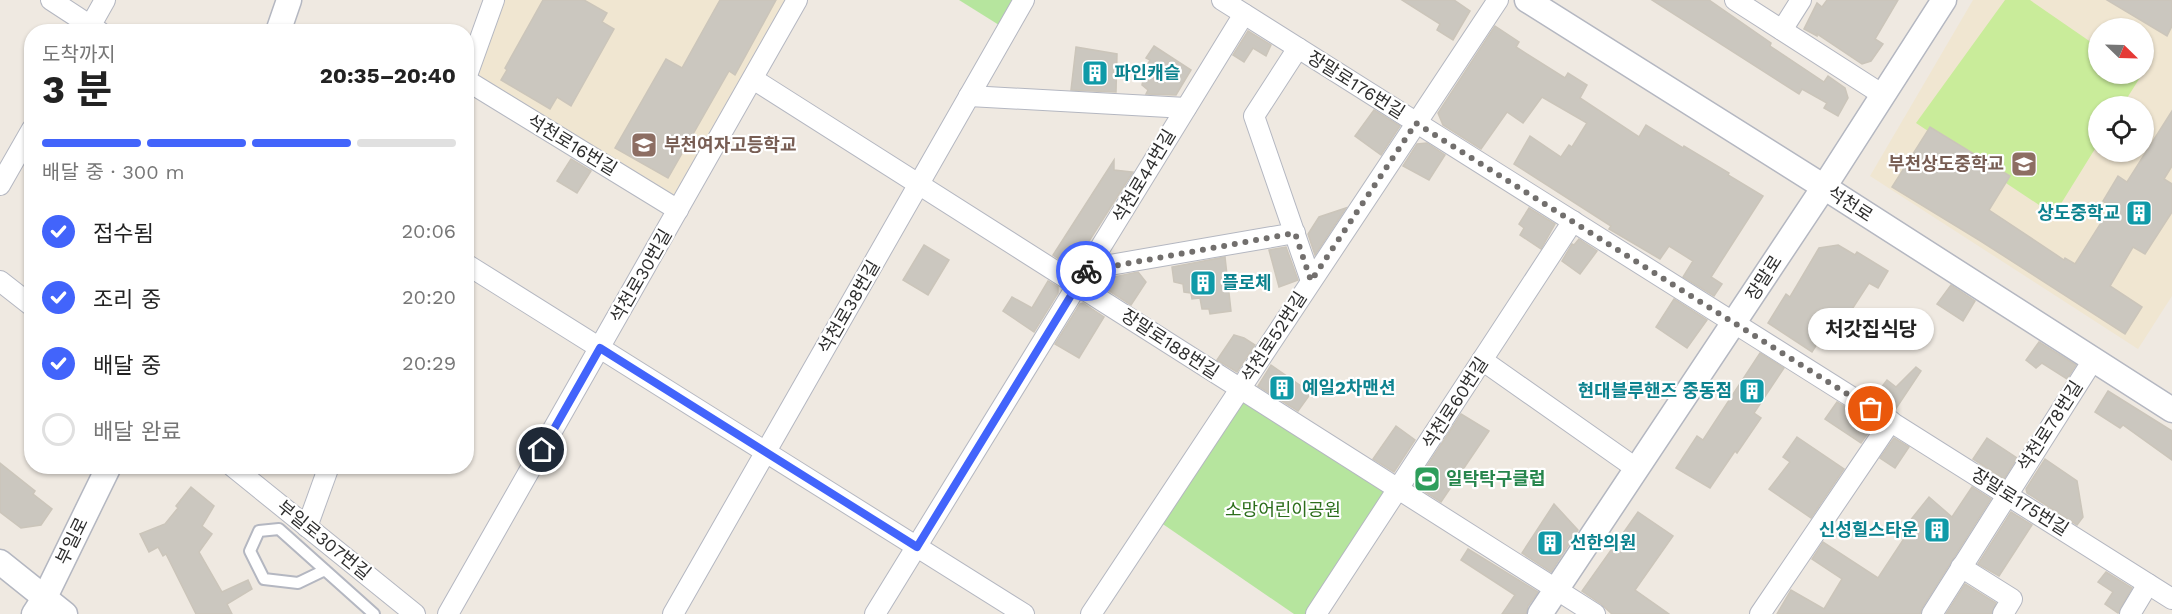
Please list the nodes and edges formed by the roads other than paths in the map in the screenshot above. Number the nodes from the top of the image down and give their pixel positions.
1 (51, 0) edge
2 (105, 0) edge
3 (289, 0) edge
4 (494, 0) edge
5 (797, 0) edge
6 (1024, 0) edge
7 (1222, 0) edge
8 (1498, 0) edge
9 (1735, 0) edge
10 (1801, 0) edge
11 (1944, 0) edge
12 (1537, 3) edge
13 (1244, 14) junction
14 (86, 24) edge
15 (95, 24) edge
16 (281, 24) edge
17 (1782, 30) junction
18 (1298, 48) junction
19 (474, 56) edge
20 (753, 79) junction
21 (474, 84) edge
22 (1883, 95) junction
23 (969, 96) junction
24 (1186, 108) junction
25 (1416, 123) junction
26 (24, 143) edge
27 (919, 184) junction
28 (0, 185) edge
29 (1824, 187) junction
30 (678, 210) junction
31 (1573, 221) junction
32 (1295, 233) junction
33 (474, 269) edge
34 (1082, 277) junction
35 (0, 281) edge
36 (1311, 281) junction
37 (24, 300) edge
38 (1734, 324) junction
39 (600, 348) junction
40 (1482, 360) junction
41 (2093, 360) junction
42 (1239, 390) junction
43 (2172, 410) edge
44 (1891, 421) junction
45 (766, 452) junction
46 (1637, 469) junction
47 (105, 474) edge
48 (242, 474) edge
49 (326, 474) edge
50 (1399, 488) junction
51 (2007, 494) junction
52 (308, 527) junction
53 (917, 547) junction
54 (0, 562) edge
55 (1961, 567) junction
56 (324, 570) junction
57 (2148, 584) junction
58 (1557, 589) junction
59 (2172, 599) edge
60 (39, 606) edge
61 (65, 614) edge
62 (374, 614) edge
63 (415, 614) edge
64 (448, 614) edge
65 (673, 614) edge
66 (875, 614) edge
67 (1024, 614) edge
68 (1091, 614) edge
69 (1316, 614) edge
70 (1540, 614) edge
71 (1594, 614) edge
72 (1760, 614) edge
73 (1932, 614) edge
74 (2003, 614) edge
75 (2130, 614) edge

1 - 14 street
2 - 15 street
3 - 16 street
4 - 19 street, 석천로16번길
5 - 20 street, 석천로30번길
6 - 23 street, 석천로38번길
7 - 13 street, 장말로176번길
8 - 25 street, 석천로52번길
9 - 17 street
10 - 17 street
11 - 22 street, 장말로
12 - 29 street, 석천로
13 - 18 street, 장말로176번길
13 - 24 street, 석천로44번길
17 - 22 street
18 - 25 street, 장말로176번길
18 - 32 street
20 - 27 street, 장말로188번길
20 - 30 street, 석천로30번길
21 - 30 street, 석천로16번길
22 - 29 street, 장말로
23 - 24 street
23 - 27 street, 석천로38번길
24 - 34 street, 석천로44번길
25 - 31 street, 장말로176번길
25 - 36 street, 석천로52번길
26 - 28 street
27 - 34 street, 장말로188번길
27 - 45 street, 석천로38번길
29 - 38 street, 장말로
29 - 41 street, 석천로
30 - 39 street, 석천로30번길
31 - 38 street, 장말로176번길
31 - 40 street, 석천로60번길
32 - 34 street
32 - 36 street
33 - 39 street
34 - 42 street, 장말로188번길
34 - 53 street, 석천로44번길
35 - 37 street
36 - 42 street, 석천로52번길
38 - 44 street, 장말로175번길
38 - 46 street, 장말로
39 - 45 street
39 - 64 street, 석천로30번길
40 - 46 street
40 - 50 street, 석천로60번길
41 - 43 street, 석천로
41 - 51 street, 석천로78번길
42 - 50 street, 장말로188번길
42 - 68 street, 석천로52번길
44 - 51 street, 장말로175번길
44 - 72 street
45 - 53 street
45 - 65 street, 석천로38번길
46 - 58 street, 장말로
47 - 60 street, 부일로
48 - 52 street, 부일로307번길
49 - 52 street
50 - 58 street, 장말로188번길
50 - 69 street, 석천로60번길
51 - 55 street, 석천로78번길
51 - 57 street, 장말로175번길
52 - 63 street, 부일로307번길
53 - 66 street, 석천로44번길
53 - 67 street
54 - 60 street
55 - 73 street, 석천로78번길
55 - 74 street
56 - 56 lane
56 - 62 lane
57 - 59 street, 장말로175번길
57 - 75 street
58 - 70 street, 장말로
58 - 71 street, 장말로188번길
60 - 61 street

